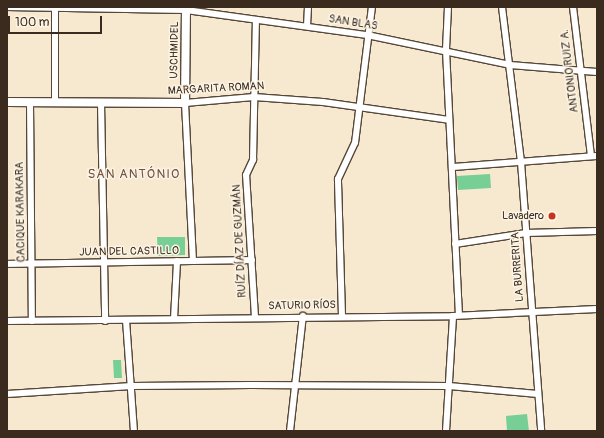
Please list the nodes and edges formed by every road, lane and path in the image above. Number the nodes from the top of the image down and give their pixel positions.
1 (7, 7) edge
2 (308, 7) edge
3 (372, 7) edge
4 (448, 7) edge
5 (502, 7) edge
6 (573, 7) edge
7 (55, 8) edge
8 (186, 8) edge
9 (256, 20) junction
10 (307, 26) junction
11 (367, 35) junction
12 (446, 50) junction
13 (510, 64) junction
14 (580, 69) junction
15 (597, 72) edge
16 (254, 97) junction
17 (7, 102) edge
18 (30, 103) junction
19 (55, 103) junction
20 (102, 103) junction
21 (185, 103) junction
22 (360, 108) junction
23 (449, 120) junction
24 (594, 156) edge
25 (521, 162) junction
26 (453, 167) junction
27 (597, 231) edge
28 (526, 233) junction
29 (455, 244) junction
30 (252, 260) junction
31 (193, 261) junction
32 (177, 262) junction
33 (104, 263) junction
34 (7, 264) edge
35 (32, 264) junction
36 (597, 309) edge
37 (531, 312) junction
38 (456, 315) junction
39 (302, 316) junction
40 (342, 316) junction
41 (255, 317) junction
42 (174, 319) junction
43 (126, 320) junction
44 (7, 321) edge
45 (32, 321) junction
46 (105, 321) junction
47 (294, 385) junction
48 (132, 386) junction
49 (449, 386) junction
50 (7, 394) edge
51 (538, 394) junction
52 (134, 431) edge
53 (290, 431) edge
54 (446, 431) edge
55 (540, 431) edge

1 - 7 street, SAN BLAS
2 - 10 street
3 - 11 street
4 - 12 street
5 - 13 street, LA BURRERITA
6 - 14 street, ANTONIO RUIZ A.
7 - 8 street, SAN BLAS
7 - 19 street
8 - 9 street, SAN BLAS
8 - 21 street, USCHMIDEL
9 - 10 street, SAN BLAS
9 - 16 street, RUÍZ DÍAZ DE GUZMÁN
10 - 11 street, SAN BLAS
11 - 12 street, SAN BLAS
11 - 22 street
12 - 13 street, SAN BLAS
12 - 23 street
13 - 14 street, SAN BLAS
13 - 25 street, LA BURRERITA
14 - 15 street, SAN BLAS
14 - 24 street, ANTONIO RUIZ A.
16 - 21 street, MARGARITA ROMAN
16 - 22 street, MARGARITA ROMAN
16 - 30 street, RUÍZ DÍAZ DE GUZMÁN
17 - 18 street, MARGARITA ROMAN
18 - 19 street, MARGARITA ROMAN
18 - 35 street, CACIQUE KARAKARA
19 - 20 street, MARGARITA ROMAN
20 - 21 street, MARGARITA ROMAN
20 - 33 street
21 - 31 street, USCHMIDEL
22 - 23 street, MARGARITA ROMAN
22 - 40 street
23 - 26 street
24 - 25 street
25 - 26 street
25 - 28 street, LA BURRERITA
26 - 29 street
27 - 28 street
28 - 29 street
28 - 37 street, LA BURRERITA
29 - 38 street
30 - 31 street, JUAN DEL CASTILLO
30 - 41 street, RUÍZ DÍAZ DE GUZMÁN
31 - 32 street, JUAN DEL CASTILLO
32 - 33 street, JUAN DEL CASTILLO
32 - 42 street
33 - 35 street, JUAN DEL CASTILLO
33 - 46 street
34 - 35 street, JUAN DEL CASTILLO
35 - 45 street, CACIQUE KARAKARA
36 - 37 street, SATURIO RÍOS
37 - 38 street, SATURIO RÍOS
37 - 51 street, LA BURRERITA
38 - 40 street, SATURIO RÍOS
38 - 49 street
39 - 40 street, SATURIO RÍOS
39 - 41 street, SATURIO RÍOS
39 - 47 street
41 - 42 street, SATURIO RÍOS
42 - 43 street, SATURIO RÍOS
43 - 46 street, SATURIO RÍOS
43 - 48 street
44 - 45 street, SATURIO RÍOS
45 - 46 street, SATURIO RÍOS
47 - 48 street
47 - 49 street
47 - 53 street
48 - 50 street
48 - 52 street
49 - 51 street
49 - 54 street
51 - 55 street, LA BURRERITA

